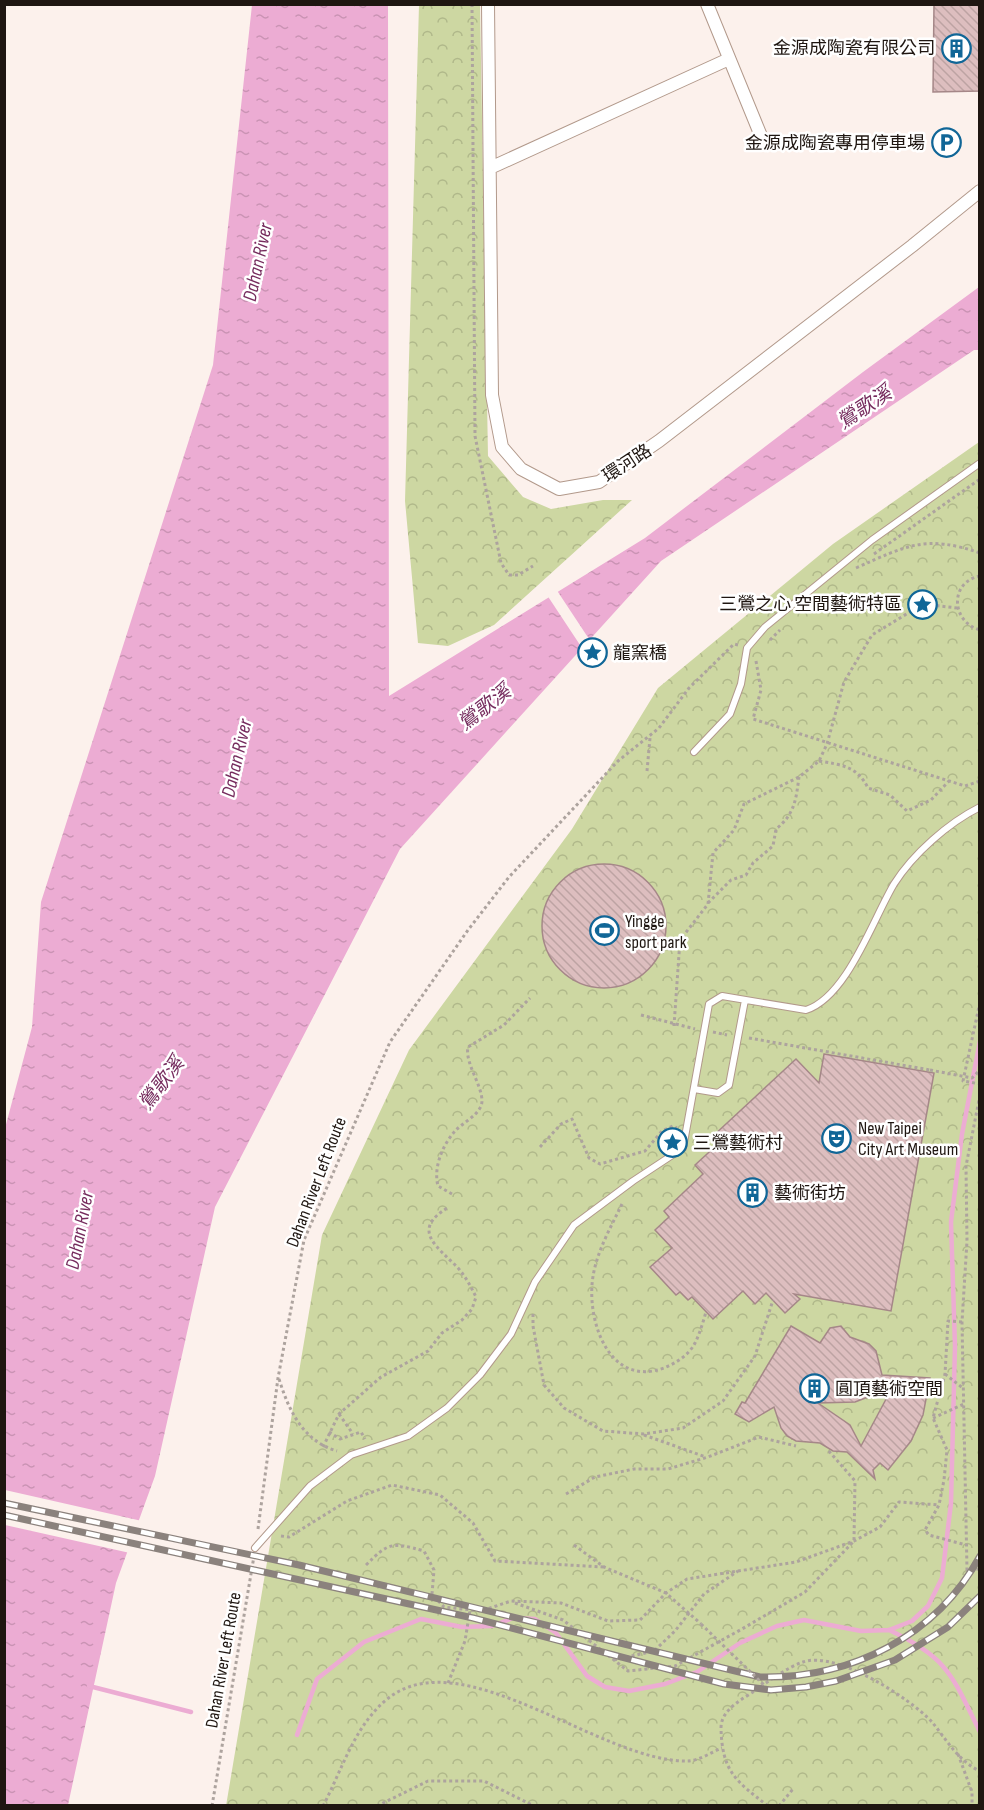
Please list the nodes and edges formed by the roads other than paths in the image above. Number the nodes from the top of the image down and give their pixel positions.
1 (488, 4) edge
2 (707, 4) edge
3 (729, 59) junction
4 (760, 136) dead end
5 (490, 168) junction
6 (980, 191) edge
7 (980, 463) edge
8 (694, 752) dead end
9 (980, 807) edge
10 (745, 1000) junction
11 (694, 1089) junction
12 (255, 1548) road end

1 - 5 street, 環河路
2 - 3 street
3 - 4 street
3 - 5 street
5 - 6 street, 環河路
7 - 8 lane
9 - 10 lane
10 - 11 lane
10 - 11 lane
11 - 12 lane

